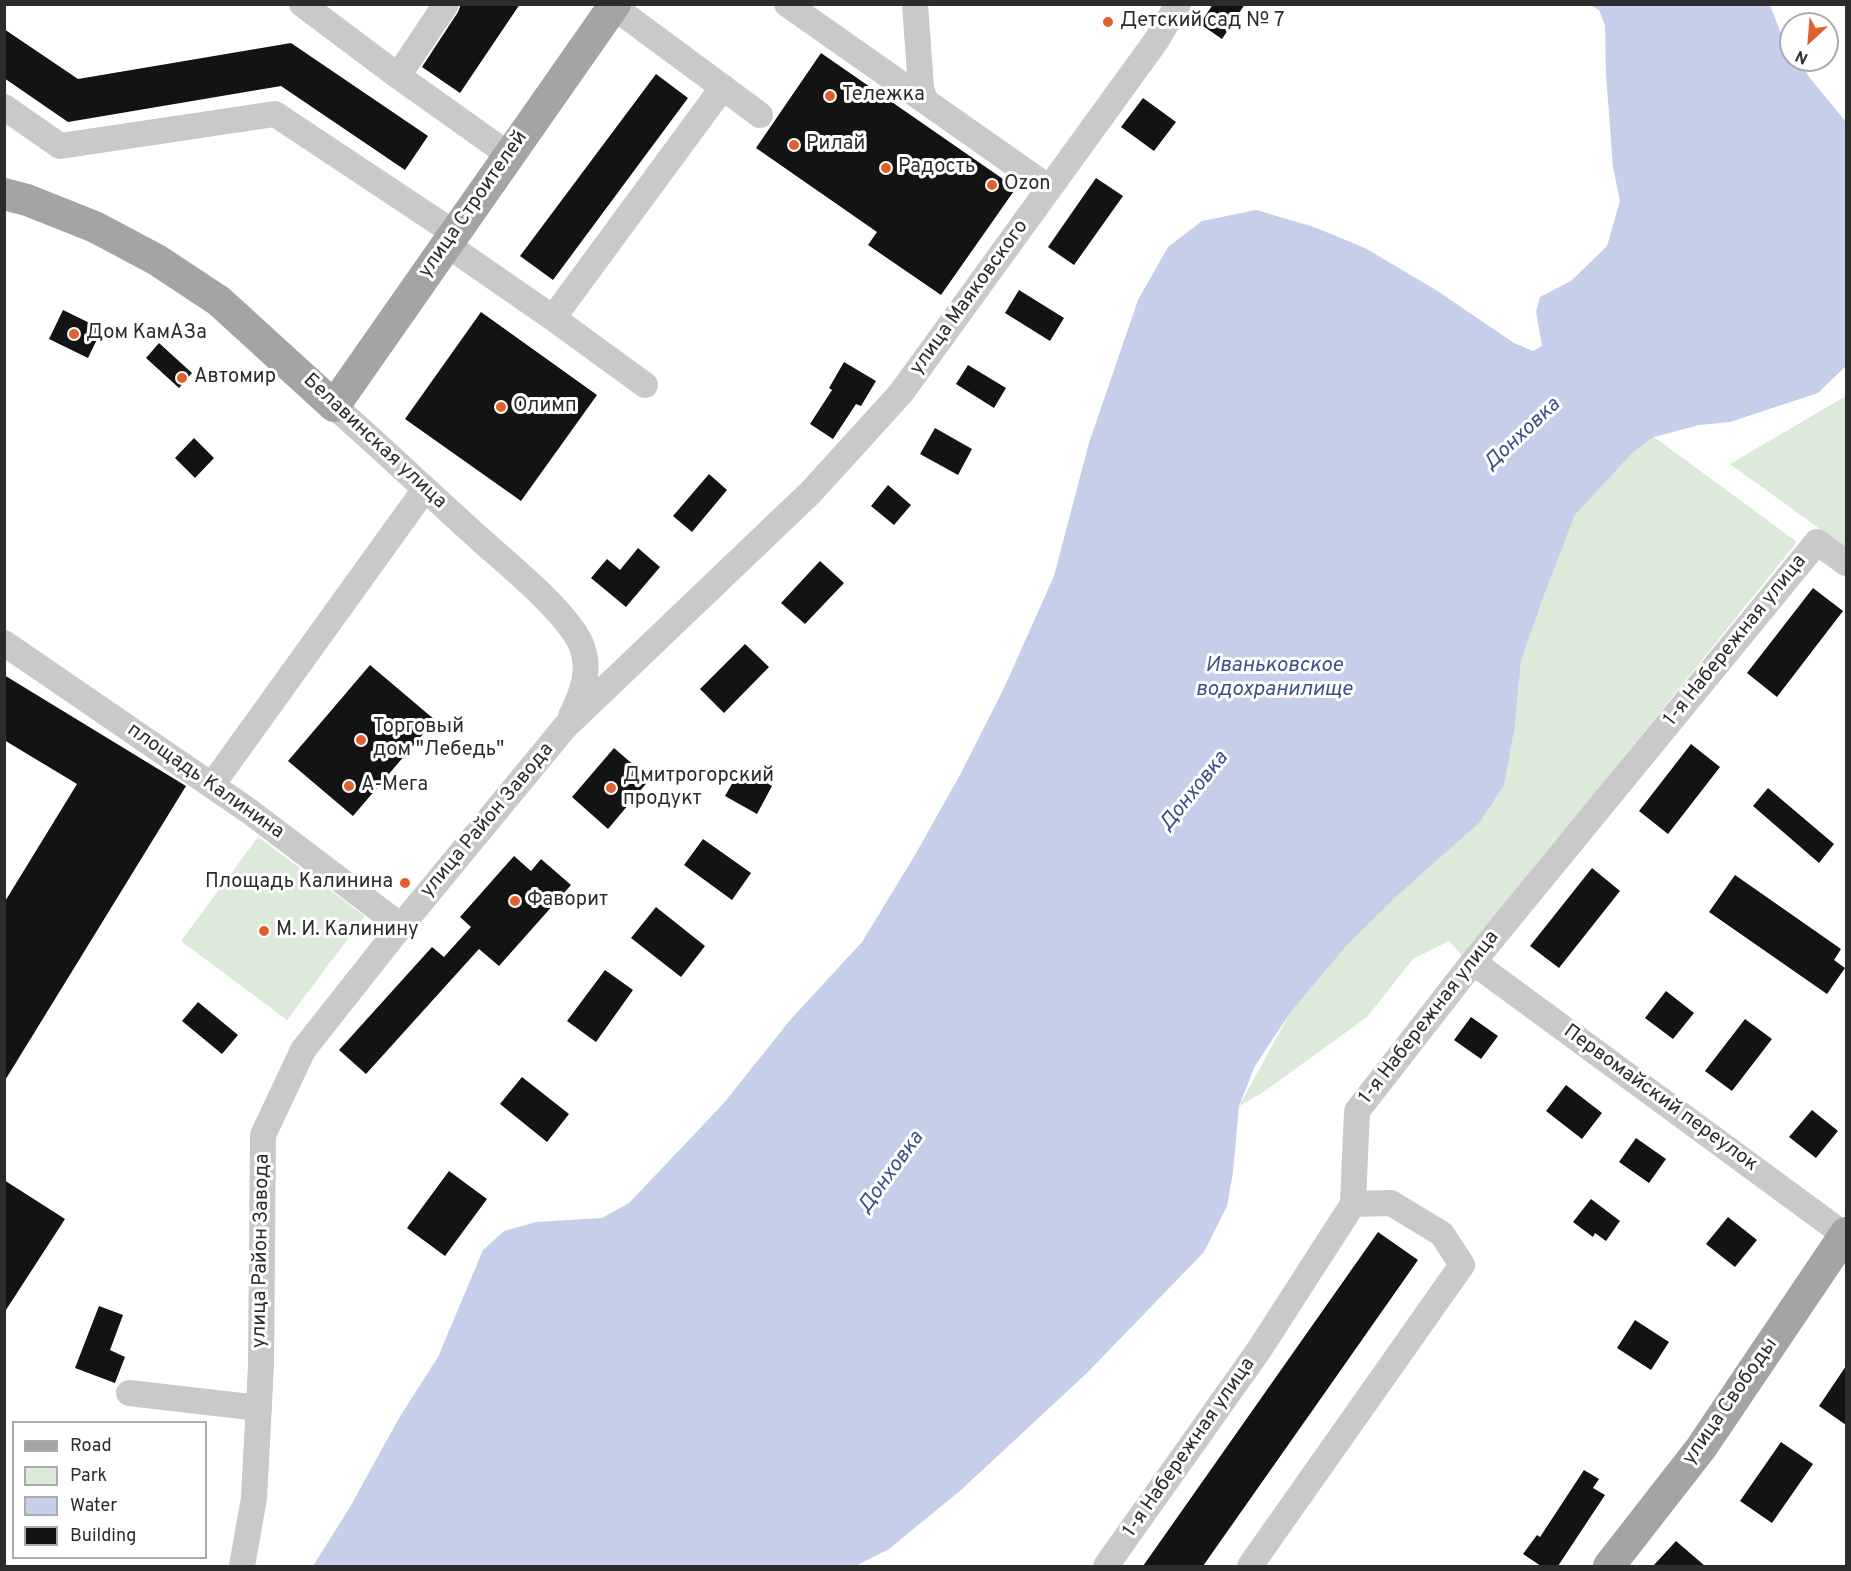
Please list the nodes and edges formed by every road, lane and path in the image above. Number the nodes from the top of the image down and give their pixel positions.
1 (302, 4) edge
2 (446, 4) edge
3 (787, 4) edge
4 (915, 4) edge
5 (614, 6) edge
6 (1179, 14) edge
7 (398, 76) junction
8 (723, 87) junction
9 (925, 101) junction
10 (4, 107) edge
11 (760, 115) dead end
12 (509, 155) junction
13 (1049, 188) junction
14 (4, 194) edge
15 (450, 239) junction
16 (553, 318) junction
17 (645, 385) dead end
18 (334, 406) junction
19 (425, 489) junction
20 (811, 492) joint
21 (1846, 563) edge
22 (4, 643) edge
23 (566, 727) junction
24 (212, 785) junction
25 (401, 926) junction
26 (1473, 962) junction
27 (1353, 1204) junction
28 (1846, 1235) edge
29 (129, 1393) dead end
30 (259, 1408) junction
31 (242, 1566) edge
32 (1106, 1566) edge
33 (1250, 1566) edge
34 (1610, 1566) edge

1 - 7 street
2 - 7 street
3 - 9 street
4 - 9 street
5 - 8 street
5 - 12 main road, улица Строителей
6 - 13 street, улица Маяковского
7 - 12 street
8 - 11 street
8 - 16 street
9 - 13 street
10 - 15 street
12 - 15 main road, улица Строителей
13 - 20 street, улица Маяковского
14 - 18 main road, Белавинская улица
15 - 16 street
15 - 18 main road, улица Строителей
16 - 17 street
18 - 19 street, Белавинская улица
19 - 23 street, Белавинская улица
19 - 24 street
20 - 23 street, улица Район Завода
21 - 26 street, 1-я Набережная улица
22 - 24 street, площадь Калинина
23 - 25 street, улица Район Завода
24 - 25 street, площадь Калинина
25 - 30 street, улица Район Завода
26 - 27 street, 1-я Набережная улица
26 - 28 street, Первомайский переулок
27 - 32 street, 1-я Набережная улица
27 - 33 street
28 - 34 main road, улица Свободы
29 - 30 street
30 - 31 street, улица Район Завода

